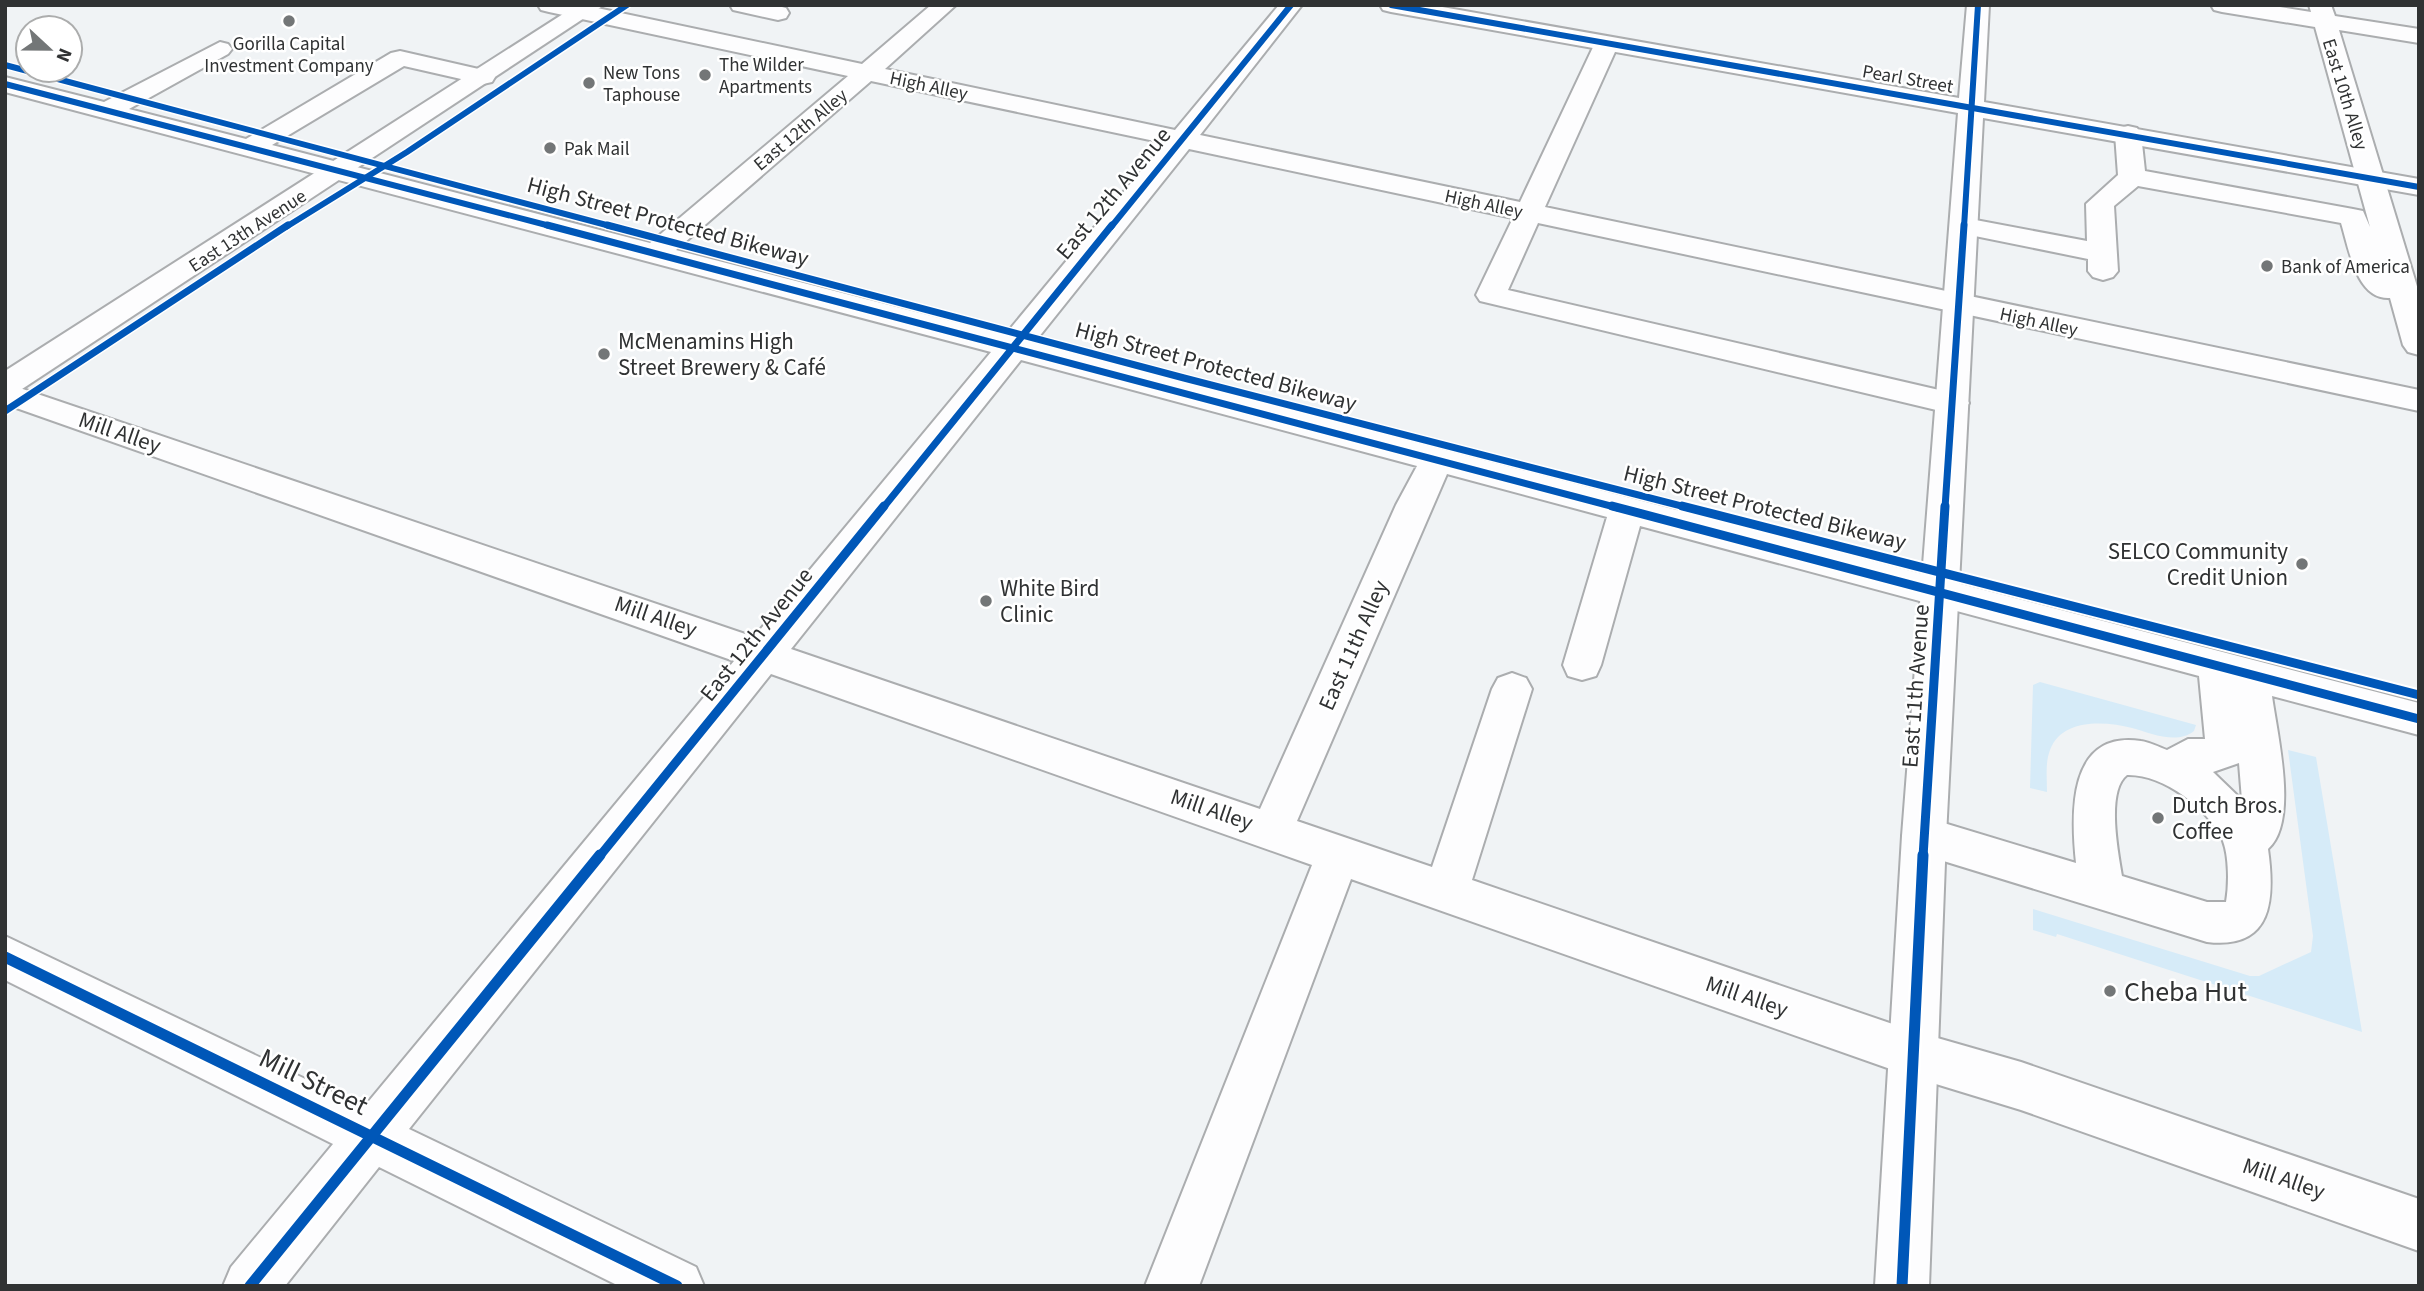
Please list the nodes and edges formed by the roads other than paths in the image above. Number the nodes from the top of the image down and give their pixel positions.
1 (549, 5) edge
2 (741, 5) edge
3 (945, 5) edge
4 (1291, 5) edge
5 (1391, 5) edge
6 (1978, 5) edge
7 (2222, 5) edge
8 (588, 9) edge
9 (778, 13) dead end
10 (2322, 13) edge
11 (2419, 36) edge
12 (1607, 43) junction
13 (220, 49) dead end
14 (866, 72) junction
15 (483, 77) junction
16 (5, 84) edge
17 (1972, 106) junction
18 (106, 111) junction
19 (2128, 134) junction
20 (1183, 139) junction
21 (249, 148) junction
22 (337, 172) junction
23 (2132, 177) junction
24 (2372, 178) junction
25 (2419, 187) edge
26 (1528, 212) junction
27 (1965, 226) junction
28 (655, 253) junction
29 (1959, 304) junction
30 (2409, 310) junction
31 (2419, 345) edge
32 (1011, 348) junction
33 (5, 386) edge
34 (5, 393) edge
35 (2419, 401) edge
36 (1953, 403) junction
37 (1437, 460) junction
38 (1627, 510) junction
39 (1941, 593) junction
40 (765, 654) junction
41 (1582, 664) dead end
42 (2234, 670) junction
43 (1512, 689) dead end
44 (2419, 719) edge
45 (2173, 769) junction
46 (1272, 830) junction
47 (1924, 836) junction
48 (2245, 842) junction
49 (1338, 854) junction
50 (2101, 888) junction
51 (1446, 891) junction
52 (5, 957) edge
53 (1913, 1054) junction
54 (372, 1135) junction
55 (2419, 1224) edge
56 (250, 1286) edge
57 (677, 1286) edge
58 (1172, 1286) edge
59 (1902, 1286) edge

1 - 8 street, High Alley
2 - 9 street
3 - 14 street, East 12th Alley
4 - 20 street, East 12th Avenue
5 - 12 street, Pearl Street
6 - 17 street, East 11th Avenue
7 - 10 street
8 - 14 street, High Alley
8 - 15 street, East 13th Avenue
10 - 11 street
10 - 24 street, East 10th Alley
12 - 17 street, Pearl Street
12 - 26 street
13 - 18 street
14 - 20 street, High Alley
14 - 28 street, East 12th Alley
15 - 21 street
15 - 22 street, East 13th Avenue
16 - 18 street
17 - 19 street, Pearl Street
17 - 27 street, East 11th Avenue
18 - 21 street
19 - 23 street
19 - 24 street, Pearl Street
20 - 26 street, High Alley
20 - 32 street, East 12th Avenue
21 - 22 street
22 - 28 street
22 - 33 street, East 13th Avenue
23 - 27 street
23 - 30 street
24 - 25 street, Pearl Street
24 - 30 street, East 10th Alley
26 - 29 street, High Alley
26 - 36 street
27 - 29 street, East 11th Avenue
28 - 32 street
29 - 35 street, High Alley
29 - 36 street, East 11th Avenue
30 - 31 street, East 10th Alley
32 - 37 street
32 - 40 street, East 12th Avenue
34 - 40 street, Mill Alley
36 - 39 street, East 11th Avenue
37 - 38 street
37 - 46 street, East 11th Alley
38 - 39 street
38 - 41 street
39 - 42 street
39 - 47 street, East 11th Avenue
40 - 46 street, Mill Alley
40 - 54 street, East 12th Avenue
42 - 44 street
42 - 45 street
42 - 48 street
43 - 51 street
45 - 48 street
45 - 50 street
46 - 49 street, Mill Alley
47 - 50 street
47 - 53 street, East 11th Avenue
48 - 50 street
49 - 51 street, Mill Alley
49 - 58 street
51 - 53 street, Mill Alley
52 - 54 street, Mill Street
53 - 55 street, Mill Alley
53 - 59 street, East 11th Avenue
54 - 56 street, East 12th Avenue
54 - 57 street, Mill Street

